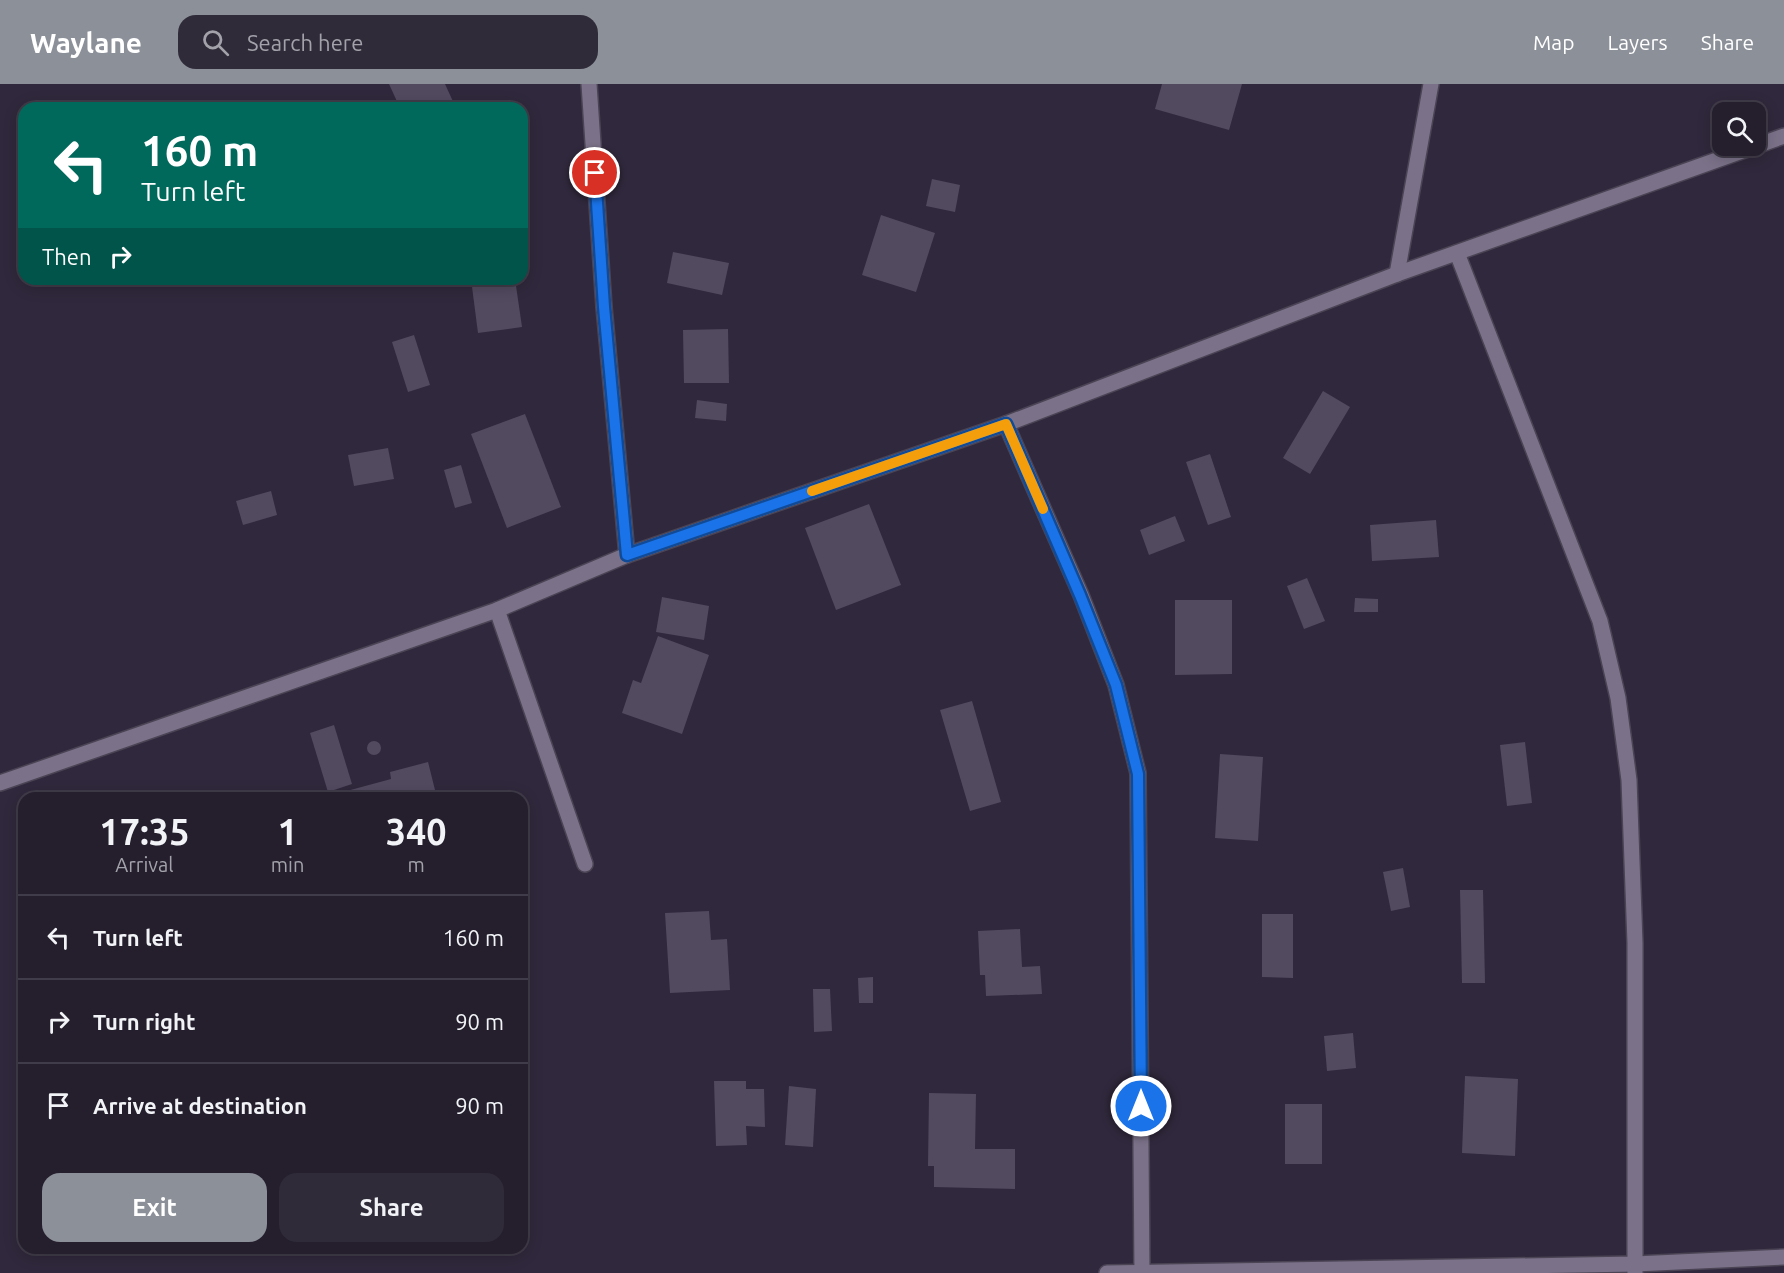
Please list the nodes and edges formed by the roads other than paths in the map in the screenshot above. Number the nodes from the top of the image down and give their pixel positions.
1 (589, 84) edge
2 (1431, 84) edge
3 (1784, 136) edge
4 (1457, 253) junction
5 (1397, 274) junction
6 (1006, 424) junction
7 (627, 555) junction
8 (497, 610) junction
9 (0, 783) edge
10 (585, 864) dead end
11 (1784, 1257) edge
12 (1635, 1268) edge
13 (1107, 1273) edge
14 (1142, 1273) edge

1 - 7 street
2 - 5 street
3 - 4 street
4 - 5 street
4 - 12 street
5 - 6 street
6 - 7 street
6 - 14 street
7 - 8 street
8 - 9 street
8 - 10 street
11 - 12 street
12 - 14 street
13 - 14 street

